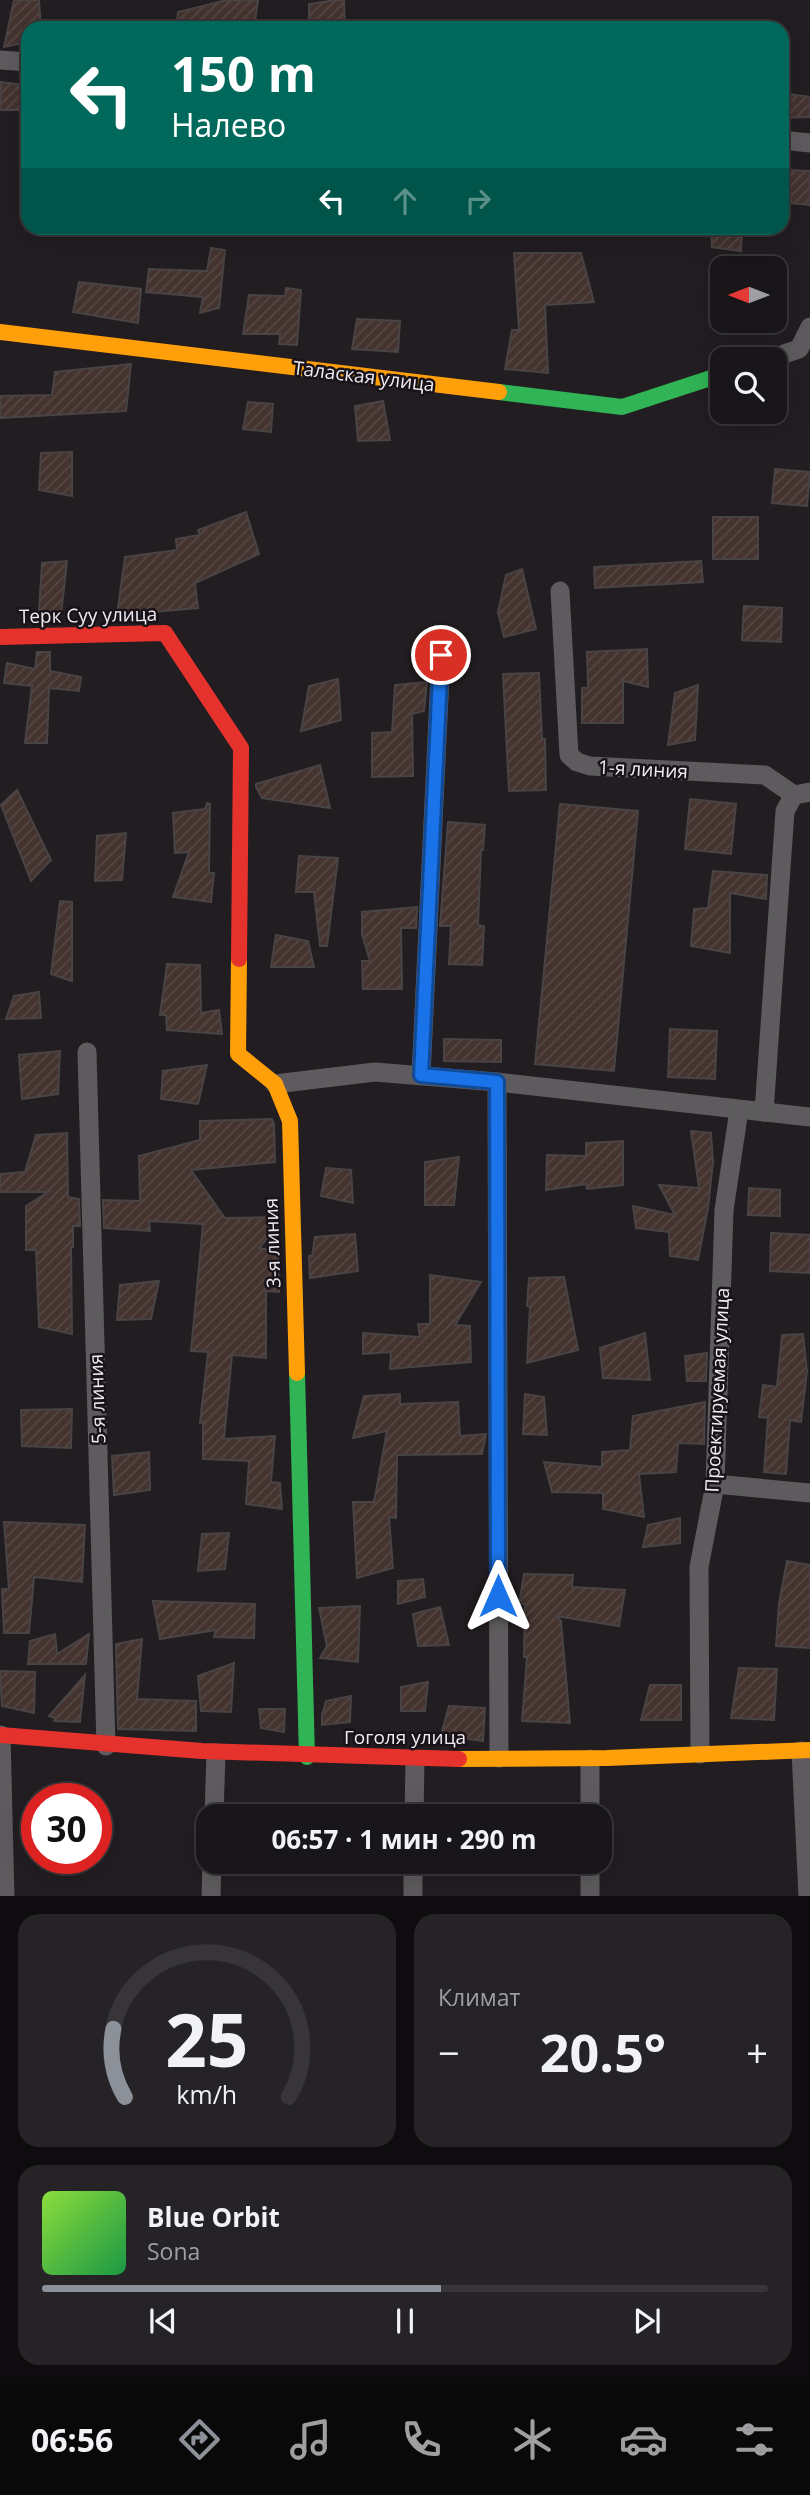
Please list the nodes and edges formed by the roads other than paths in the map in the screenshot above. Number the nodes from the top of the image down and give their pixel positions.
1 (0, 60) edge
2 (21, 62) edge
3 (789, 141) edge
4 (810, 143) edge
5 (810, 327) edge
6 (0, 332) edge
7 (787, 353) edge
8 (710, 378) edge
9 (561, 591) dead end
10 (0, 637) edge
11 (441, 655) dead end
12 (241, 748) joint
13 (802, 794) edge
14 (87, 1052) dead end
15 (421, 1075) junction
16 (497, 1082) junction
17 (275, 1084) junction
18 (739, 1110) junction
19 (764, 1112) junction
20 (810, 1117) edge
21 (715, 1483) junction
22 (810, 1493) edge
23 (0, 1735) edge
24 (106, 1746) junction
25 (806, 1751) edge
26 (216, 1753) junction
27 (700, 1754) junction
28 (307, 1757) junction
29 (499, 1758) junction
30 (590, 1759) junction
31 (415, 1760) junction
32 (214, 1804) edge
33 (414, 1804) edge
34 (590, 1804) edge
35 (212, 1874) edge
36 (413, 1874) edge
37 (590, 1874) edge
38 (5, 1896) edge
39 (211, 1896) edge
40 (413, 1896) edge
41 (590, 1896) edge
42 (808, 1896) edge

1 - 2 street
3 - 4 street
5 - 7 street
6 - 8 street, Талаская улица
9 - 13 street, 1-я линия
10 - 12 street, Терк Суу улица
11 - 15 street
12 - 17 street, 3-я линия
13 - 19 street
14 - 24 street, 5-я линия
15 - 16 street
15 - 17 street
16 - 18 street
16 - 29 street
17 - 28 street, 3-я линия
18 - 19 street
18 - 21 street, Проектируемая улица
19 - 20 street
21 - 22 street
21 - 27 street, Проектируемая улица
23 - 24 street, Гоголя улица
23 - 38 street
24 - 26 street, Гоголя улица
25 - 27 street, Гоголя улица
25 - 42 street
26 - 28 street, Гоголя улица
26 - 32 street
27 - 30 street, Гоголя улица
28 - 31 street, Гоголя улица
29 - 30 street, Гоголя улица
29 - 31 street, Гоголя улица
30 - 34 street
31 - 33 street
35 - 39 street
36 - 40 street
37 - 41 street

